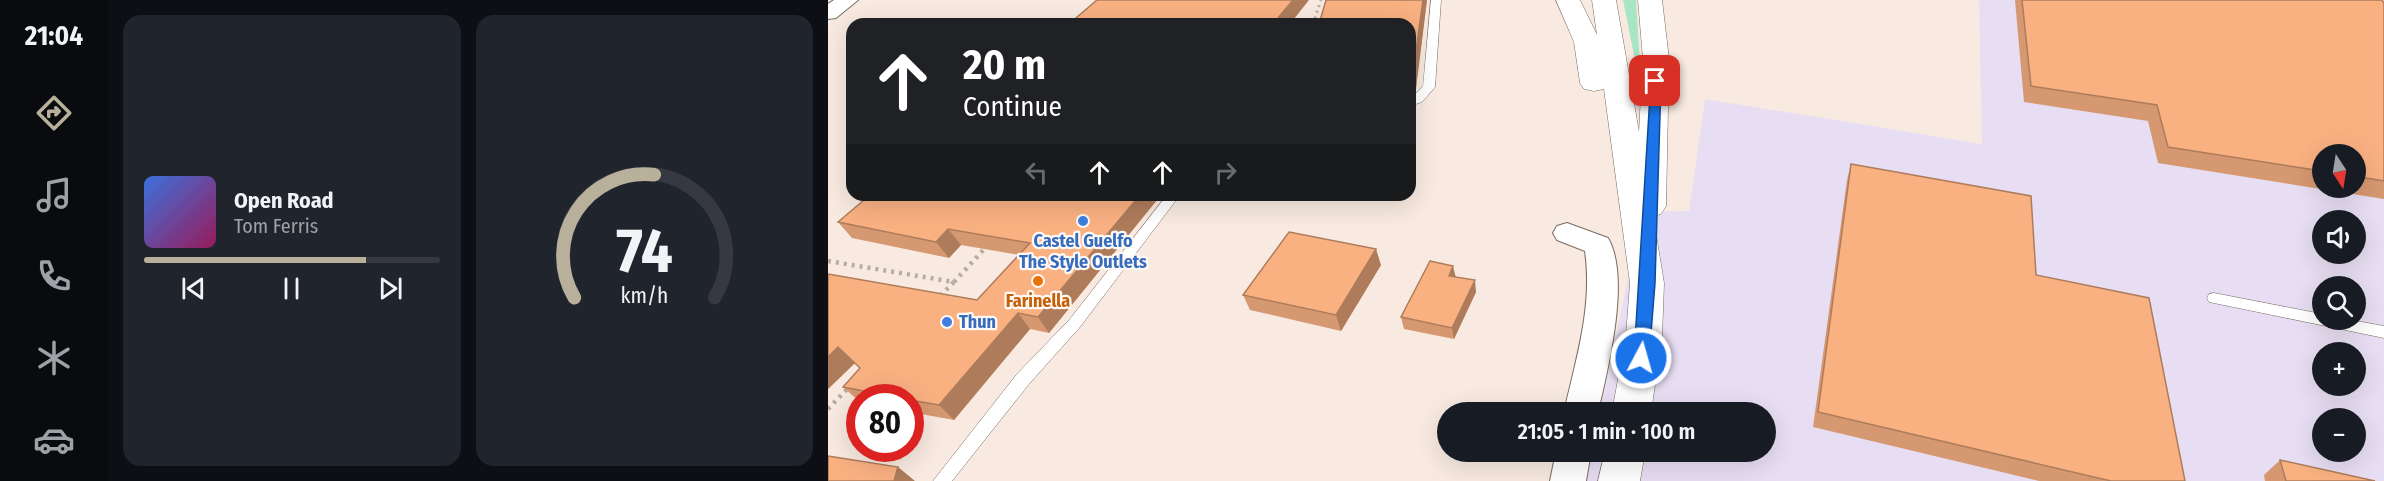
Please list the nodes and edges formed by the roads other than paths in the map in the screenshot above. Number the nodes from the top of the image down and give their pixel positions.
1 (848, 0) edge
2 (1436, 0) edge
3 (1568, 0) edge
4 (1604, 0) edge
5 (1650, 0) edge
6 (828, 13) edge
7 (1416, 101) edge
8 (1169, 201) edge
9 (1567, 233) dead end
10 (1647, 283) junction
11 (2214, 298) dead end
12 (2384, 332) edge
13 (1583, 402) edge
14 (1634, 402) edge
15 (1572, 462) edge
16 (1623, 462) edge
17 (942, 481) edge
18 (1568, 481) edge
19 (1619, 481) edge

1 - 6 street
2 - 7 lane
3 - 10 highway
4 - 10 highway
5 - 10 highway
8 - 17 lane
9 - 13 street
10 - 14 highway
11 - 12 lane
15 - 18 street
16 - 19 highway

